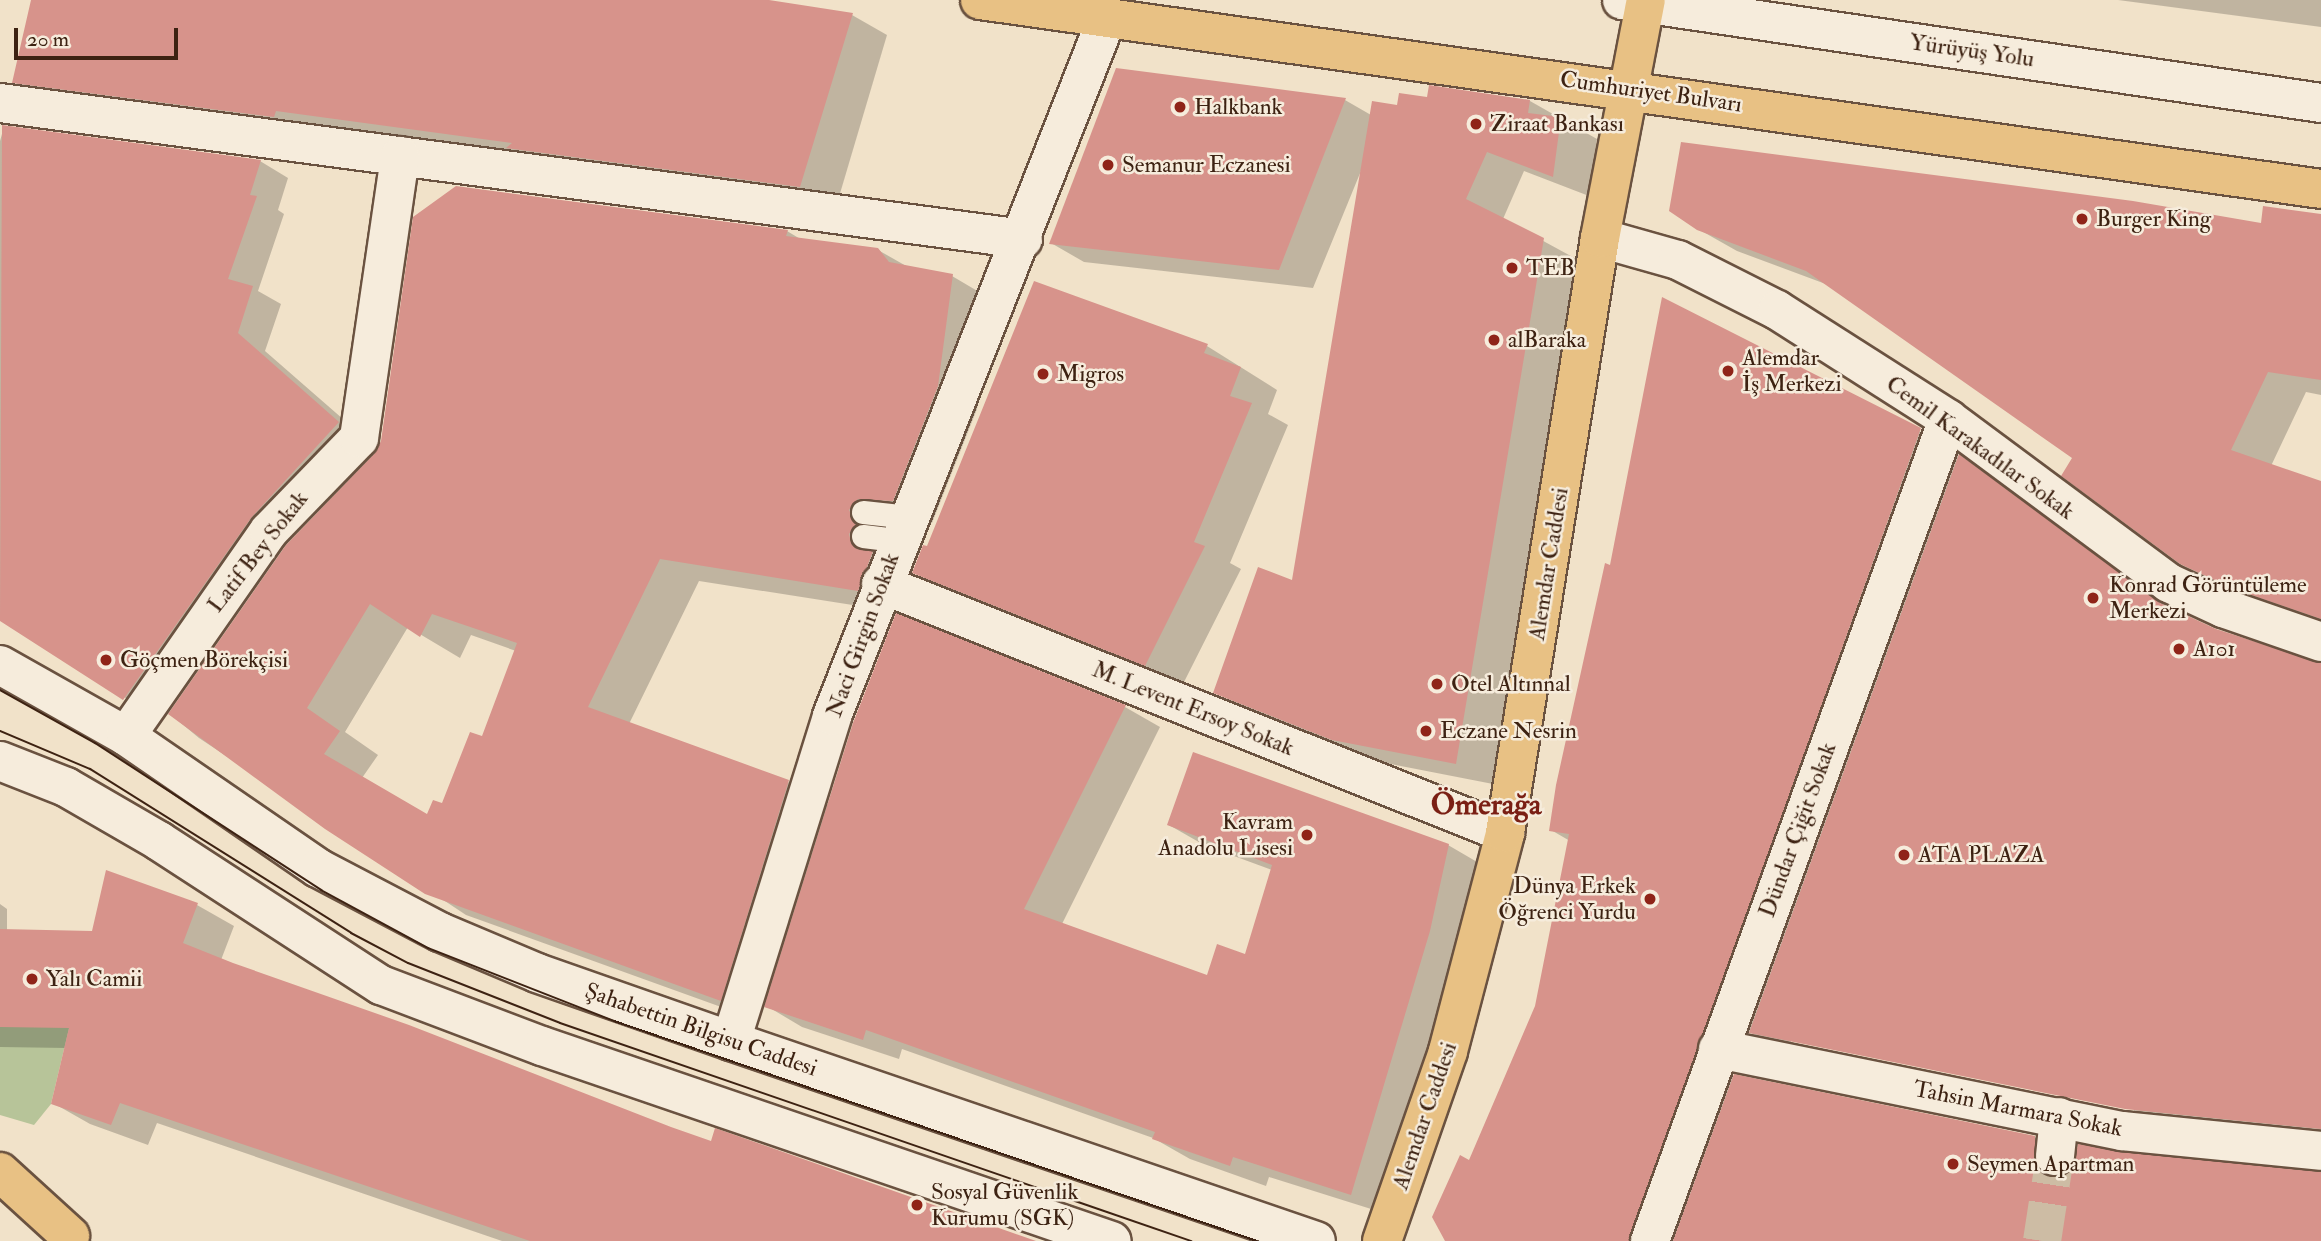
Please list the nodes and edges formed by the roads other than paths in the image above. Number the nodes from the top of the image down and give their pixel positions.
1 (980, 0) edge
2 (1638, 1) edge
3 (1107, 19) junction
4 (1626, 88) junction
5 (0, 103) edge
6 (2321, 103) edge
7 (400, 156) junction
8 (2321, 189) edge
9 (1600, 238) junction
10 (1023, 239) junction
11 (1948, 419) junction
12 (863, 512) dead end
13 (890, 531) junction
14 (881, 584) junction
15 (2321, 642) edge
16 (0, 665) edge
17 (125, 736) junction
18 (0, 761) edge
19 (1505, 833) junction
20 (731, 1041) junction
21 (1718, 1049) junction
22 (2059, 1117) junction
23 (2321, 1151) edge
24 (2056, 1156) tunnel mouth
25 (0, 1172) edge
26 (0, 1211) edge
27 (77, 1238) edge
28 (1112, 1241) edge
29 (1316, 1241) edge
30 (1382, 1241) edge
31 (1650, 1241) edge

1 - 3 main road, Cumhuriyet Bulvarı
2 - 4 main road, Alemdar Caddesi
2 - 6 street, Yürüyüş Yolu
3 - 4 main road, Cumhuriyet Bulvarı
3 - 10 street, Naci Girgin Sokak
4 - 8 main road, Cumhuriyet Bulvarı
4 - 9 main road, Alemdar Caddesi
5 - 7 street
7 - 10 street
7 - 17 street, Latif Bey Sokak
9 - 11 street, Cemil Karakadılar Sokak
9 - 19 main road, Alemdar Caddesi
10 - 13 street, Naci Girgin Sokak
11 - 15 street, Cemil Karakadılar Sokak
11 - 21 street, Dündar Çiğit Sokak
12 - 13 lane
13 - 14 street, Naci Girgin Sokak
14 - 19 street, M. Levent Ersoy Sokak
14 - 20 street, Naci Girgin Sokak
16 - 17 street, Şahabettin Bilgisu Caddesi
17 - 20 street, Şahabettin Bilgisu Caddesi
18 - 28 street
19 - 30 main road, Alemdar Caddesi
20 - 29 street, Şahabettin Bilgisu Caddesi
21 - 22 street, Tahsin Marmara Sokak
21 - 31 street, Dündar Çiğit Sokak
22 - 23 street, Tahsin Marmara Sokak
22 - 24 street
25 - 27 main road
26 - 27 main road

